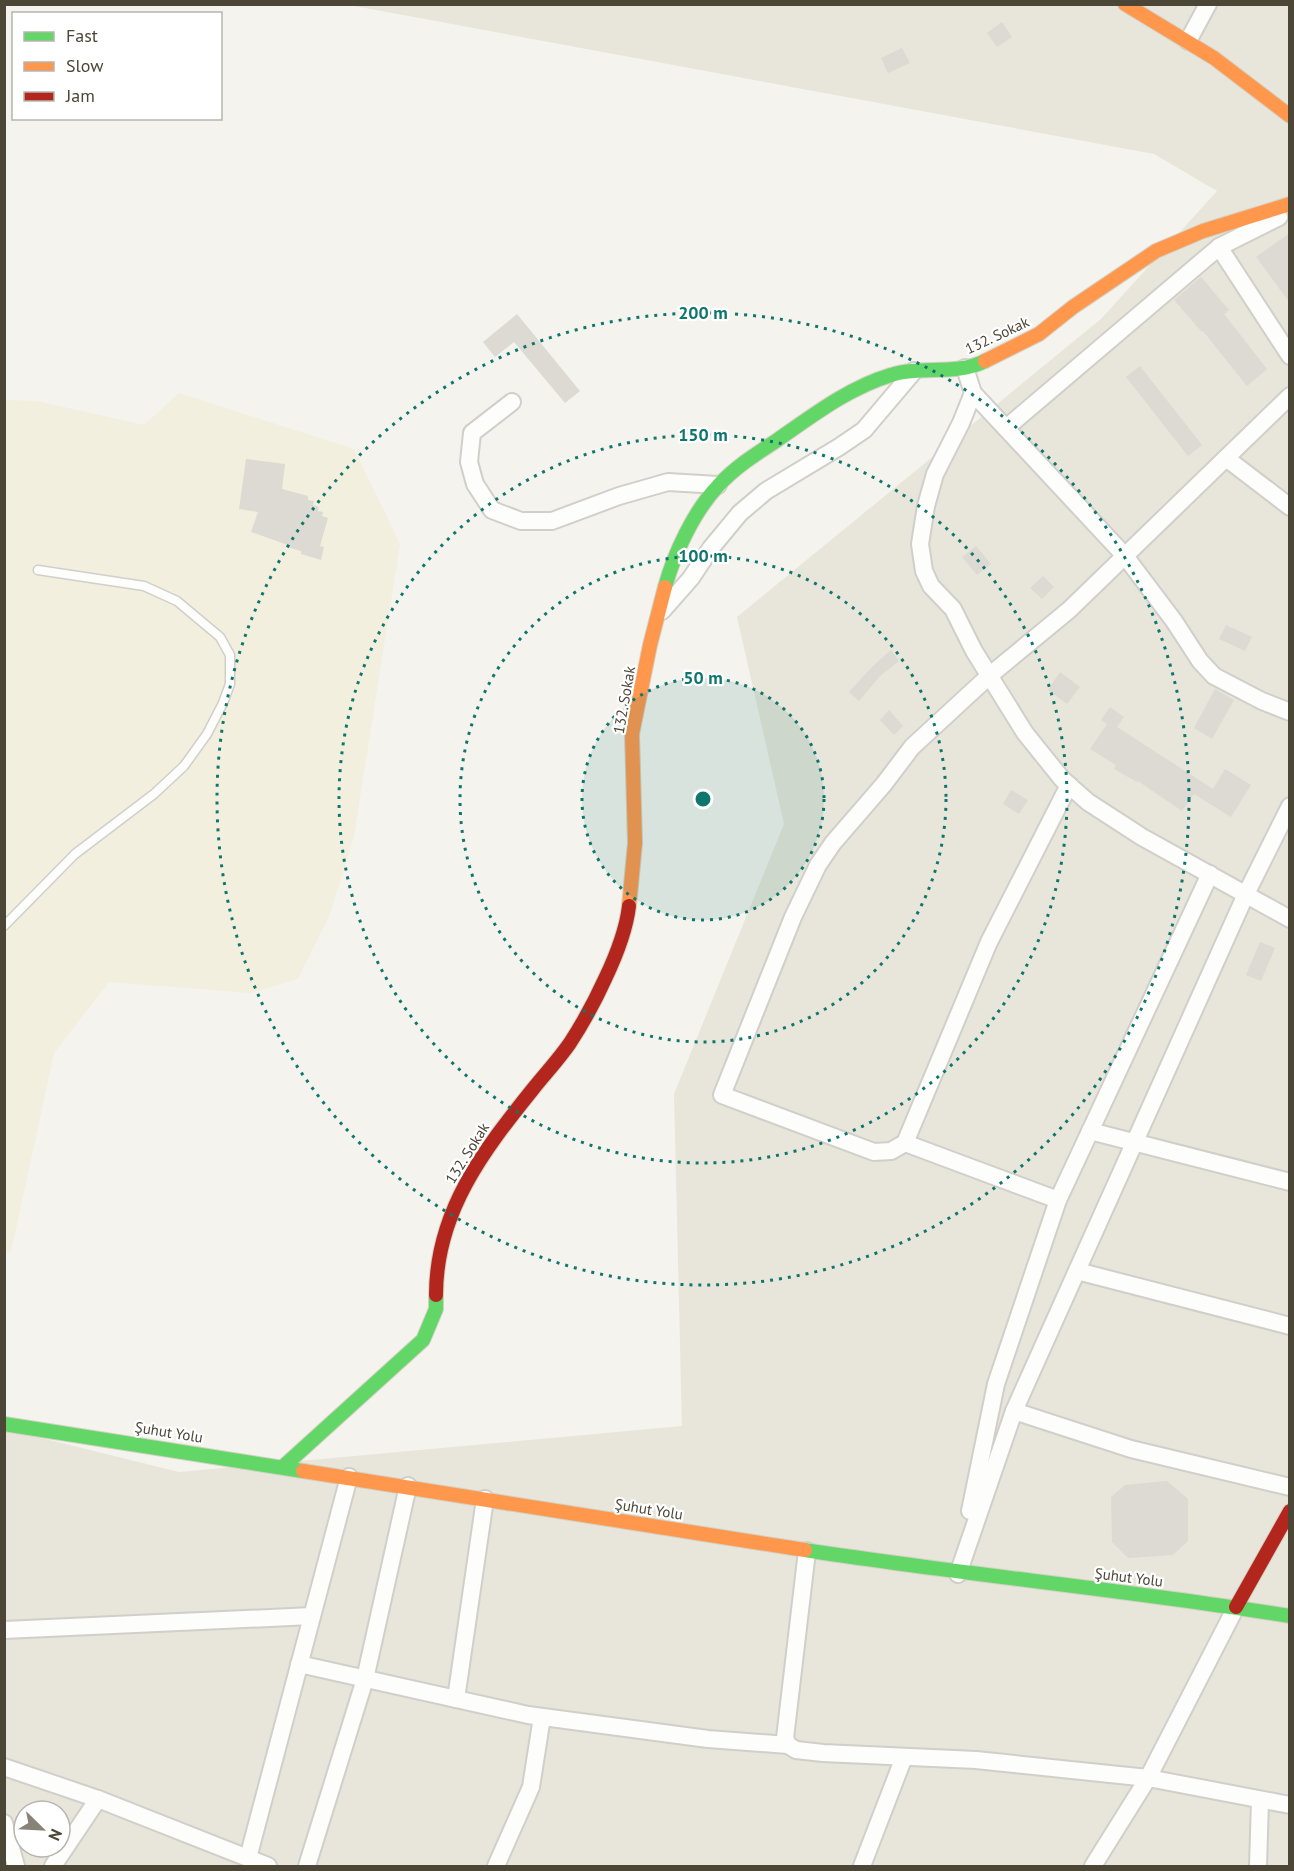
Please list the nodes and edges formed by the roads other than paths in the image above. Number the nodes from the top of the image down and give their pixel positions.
1 (1125, 4) edge
2 (1208, 4) edge
3 (1188, 41) junction
4 (1290, 116) edge
5 (1290, 204) edge
6 (1290, 212) edge
7 (1219, 247) junction
8 (1290, 356) edge
9 (965, 368) junction
10 (914, 370) junction
11 (973, 393) junction
12 (1290, 396) edge
13 (512, 402) dead end
14 (1006, 428) junction
15 (1226, 458) junction
16 (718, 484) junction
17 (1290, 507) edge
18 (1125, 556) junction
19 (38, 570) dead end
20 (655, 623) junction
21 (989, 676) junction
22 (1290, 712) edge
23 (1069, 785) junction
24 (1290, 806) edge
25 (1210, 874) junction
26 (1246, 894) junction
27 (1287, 912) edge
28 (4, 926) edge
29 (1090, 1131) junction
30 (905, 1143) junction
31 (1134, 1143) junction
32 (1287, 1176) edge
33 (1058, 1200) junction
34 (1077, 1271) junction
35 (1290, 1326) edge
36 (1014, 1411) junction
37 (4, 1424) edge
38 (284, 1466) junction
39 (349, 1477) junction
40 (408, 1486) junction
41 (1290, 1487) edge
42 (485, 1499) junction
43 (1290, 1511) edge
44 (807, 1551) junction
45 (958, 1574) junction
46 (1236, 1607) junction
47 (312, 1616) junction
48 (1290, 1616) edge
49 (4, 1630) edge
50 (299, 1664) junction
51 (365, 1679) junction
52 (456, 1699) junction
53 (542, 1717) junction
54 (788, 1746) junction
55 (903, 1757) junction
56 (4, 1767) edge
57 (1148, 1778) junction
58 (98, 1799) junction
59 (1260, 1801) junction
60 (1290, 1805) edge
61 (4, 1823) edge
62 (248, 1858) junction
63 (16, 1866) edge
64 (53, 1866) edge
65 (268, 1866) edge
66 (307, 1866) edge
67 (496, 1866) edge
68 (862, 1866) edge
69 (1093, 1866) edge
70 (1258, 1866) edge

1 - 3 street
2 - 3 street
3 - 4 street
5 - 9 street, 132. Sokak
6 - 7 street
7 - 8 street
7 - 14 street
9 - 10 street, 132. Sokak
9 - 11 street
10 - 16 street, 132. Sokak
10 - 20 street
11 - 14 street
11 - 21 street
12 - 15 street
13 - 16 street
14 - 18 street
15 - 17 street
15 - 18 street
16 - 20 street, 132. Sokak
18 - 21 street
18 - 22 street
19 - 28 lane
20 - 38 street, 132. Sokak
21 - 23 street
21 - 30 street
23 - 25 street
23 - 30 street
24 - 26 street
25 - 26 street
25 - 29 street
26 - 27 street
26 - 31 street
29 - 31 street
29 - 33 street
30 - 33 street
31 - 32 street
31 - 34 street
33 - 45 street
34 - 35 street
34 - 36 street
36 - 41 street
36 - 45 street
37 - 38 street, Şuhut Yolu
38 - 39 street, Şuhut Yolu
39 - 40 street, Şuhut Yolu
39 - 47 street
40 - 42 street, Şuhut Yolu
40 - 51 street
42 - 44 street, Şuhut Yolu
42 - 52 street
43 - 46 street
44 - 45 street, Şuhut Yolu
44 - 54 street
45 - 46 street, Şuhut Yolu
46 - 48 street, Şuhut Yolu
46 - 57 street
47 - 49 street
47 - 50 street
50 - 51 street
50 - 62 street
51 - 52 street
51 - 66 street
52 - 53 street
53 - 54 street
53 - 67 street
54 - 55 street
55 - 57 street
55 - 68 street
56 - 58 street
57 - 59 street
57 - 69 street
58 - 62 street
58 - 64 street
59 - 60 street
59 - 70 street
61 - 63 street
62 - 65 street

